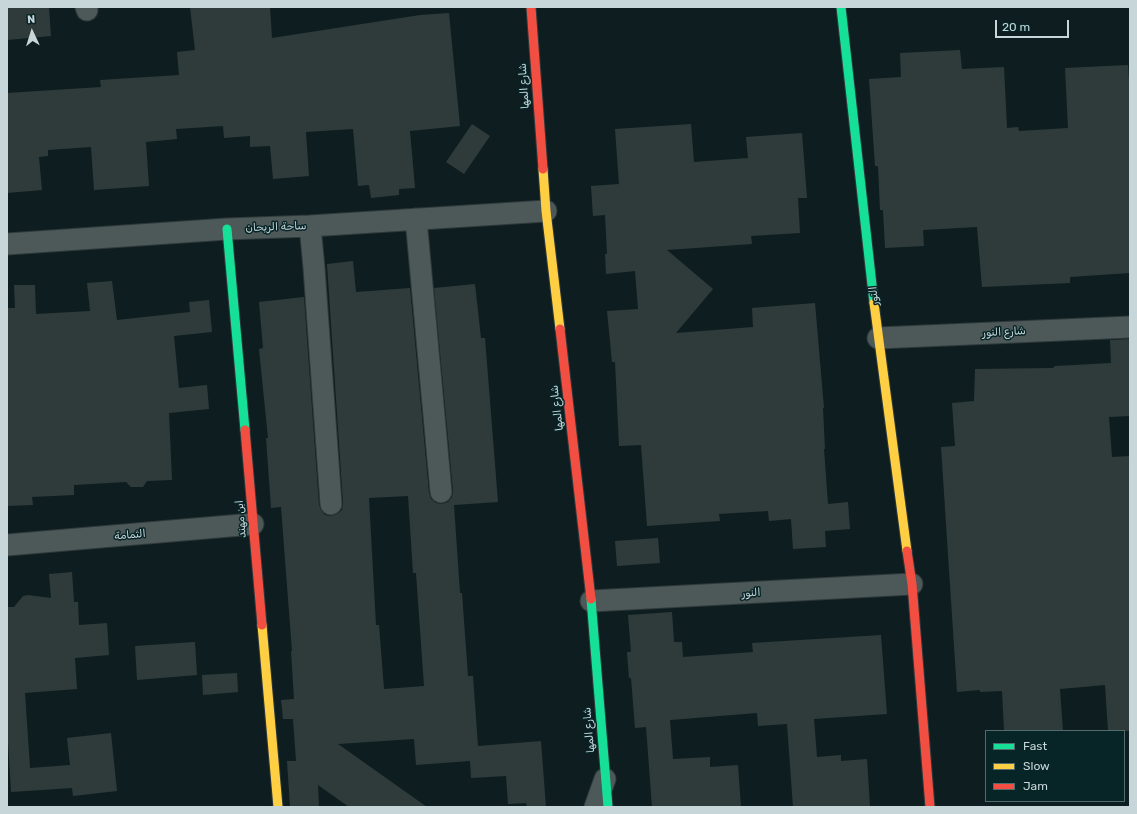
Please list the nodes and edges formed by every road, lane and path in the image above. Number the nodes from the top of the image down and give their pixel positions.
1 (531, 7) edge
2 (841, 7) edge
3 (546, 211) junction
4 (416, 219) junction
5 (310, 226) junction
6 (226, 229) junction
7 (7, 244) edge
8 (1130, 327) edge
9 (878, 338) junction
10 (441, 492) dead end
11 (331, 504) dead end
12 (253, 524) junction
13 (7, 545) edge
14 (912, 584) junction
15 (591, 601) junction
16 (606, 779) junction
17 (278, 807) edge
18 (595, 807) edge
19 (608, 807) edge
20 (930, 807) edge

1 - 3 street, شارع المها
2 - 9 street, النور
3 - 4 street, ساحة الريحان
3 - 15 street, شارع المها
4 - 5 street, ساحة الريحان
4 - 10 street
5 - 6 street, ساحة الريحان
5 - 11 street
6 - 7 street, ساحة الريحان
6 - 12 street, ابن مهند
8 - 9 street, شارع النور
9 - 14 street, النور
12 - 13 street, الثمامة
12 - 17 street, ابن مهند
14 - 15 street, النور
14 - 20 street, النور
15 - 16 street, شارع المها
16 - 18 street
16 - 19 street, شارع المها

